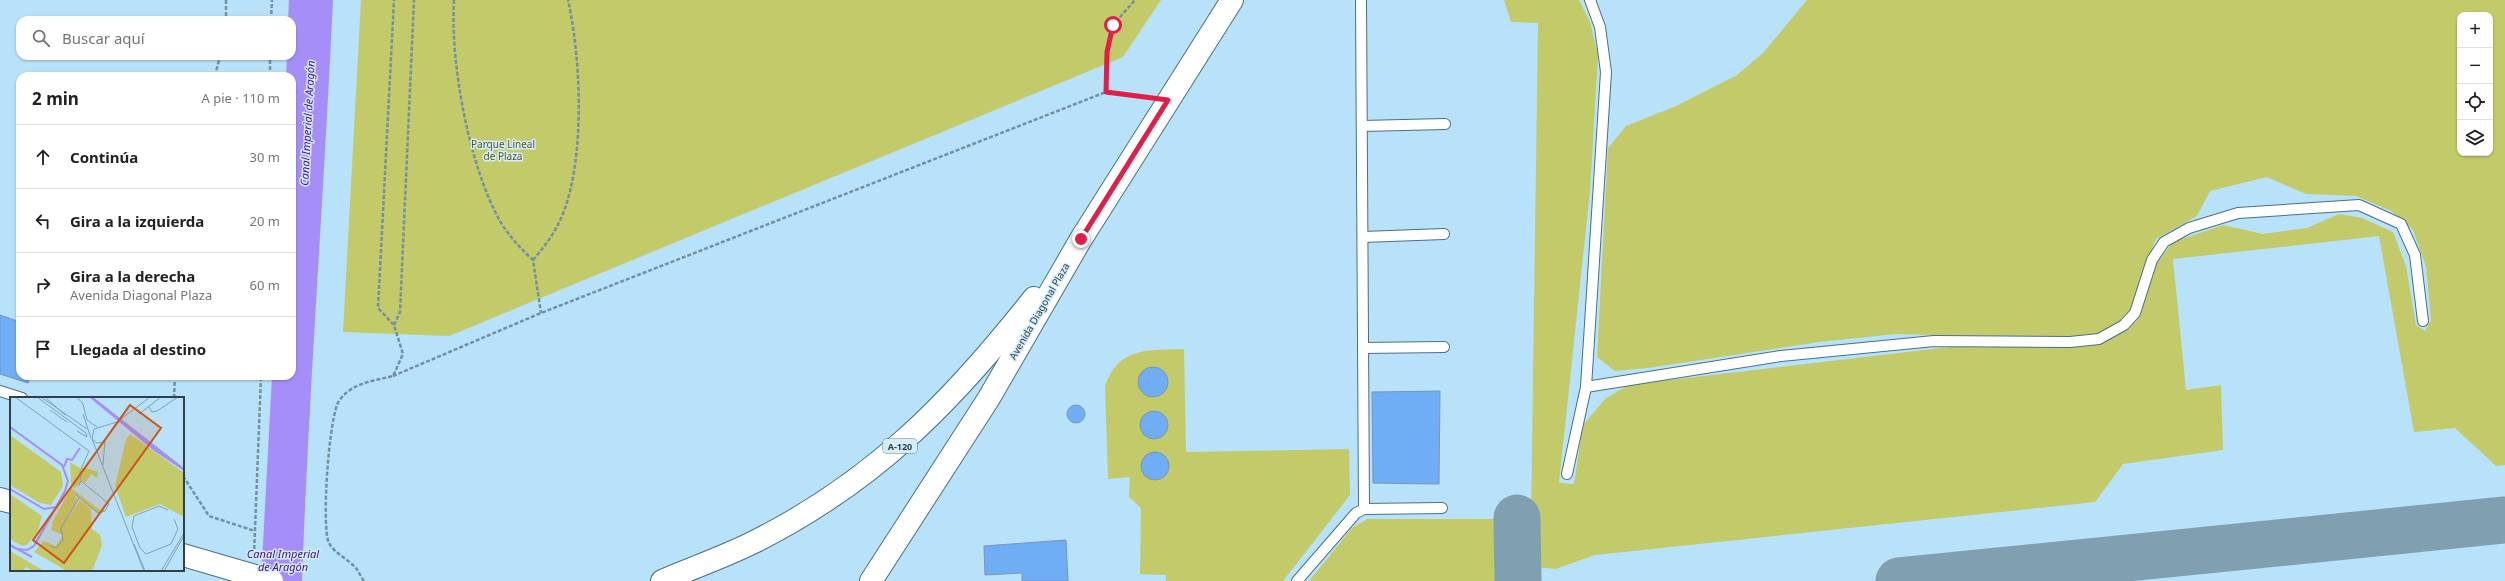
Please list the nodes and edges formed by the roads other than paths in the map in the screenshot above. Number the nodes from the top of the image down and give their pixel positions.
1 (1232, 0) edge
2 (1361, 0) edge
3 (1590, 0) edge
4 (1445, 124) dead end
5 (1362, 126) junction
6 (1444, 234) dead end
7 (1362, 237) junction
8 (1081, 239) junction
9 (2423, 321) dead end
10 (1444, 347) dead end
11 (1363, 348) junction
12 (1586, 387) junction
13 (0, 391) edge
14 (19, 397) edge
15 (1567, 474) dead end
16 (0, 499) edge
17 (10, 502) edge
18 (1442, 508) dead end
19 (1364, 509) junction
20 (184, 555) edge
21 (272, 581) edge
22 (662, 581) edge
23 (872, 581) edge
24 (1297, 581) edge

1 - 8 main road, Avenida Diagonal Plaza / A-120
2 - 5 lane
3 - 12 lane
4 - 5 lane
5 - 7 lane
6 - 7 lane
7 - 11 lane
8 - 22 main road, A-120
8 - 23 main road, Avenida Diagonal Plaza / A-120
9 - 12 lane
10 - 11 lane
11 - 19 lane
12 - 15 lane
13 - 14 lane
16 - 17 main road
18 - 19 lane
19 - 24 lane
20 - 21 main road, bridge

